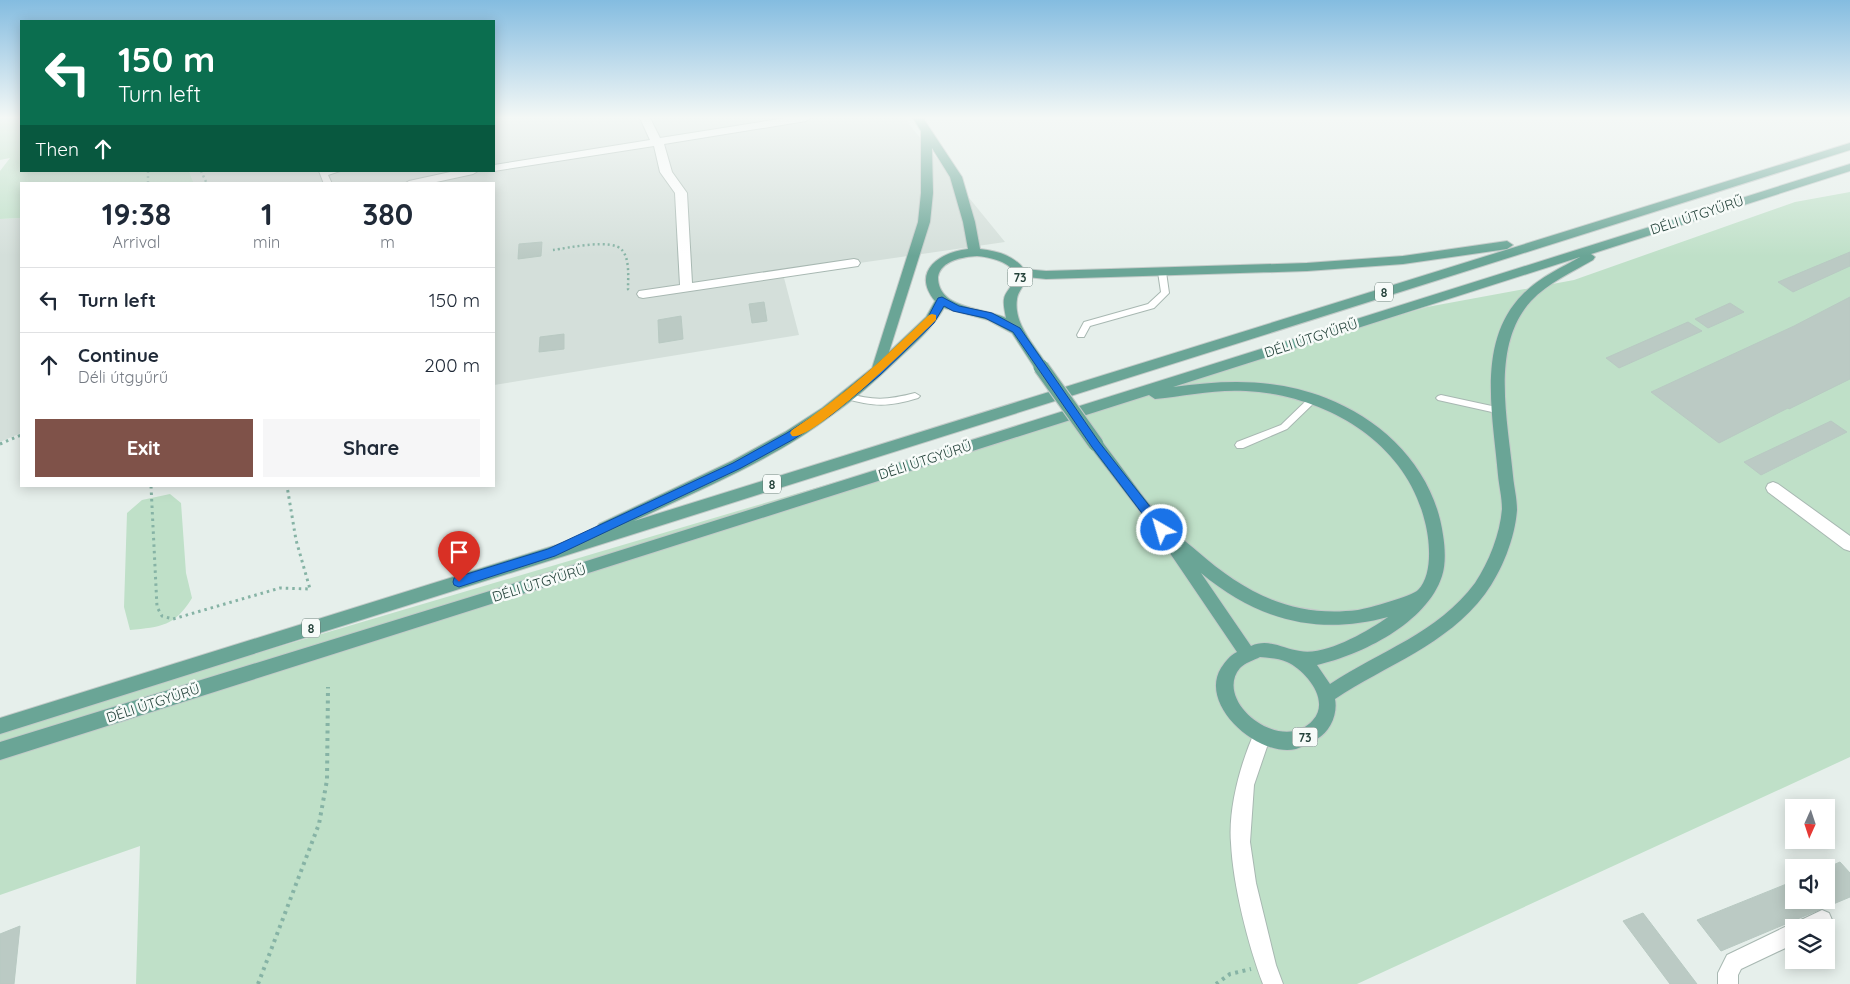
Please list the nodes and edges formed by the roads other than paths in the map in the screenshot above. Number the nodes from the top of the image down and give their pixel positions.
1 (520, 164) edge
2 (664, 164) edge
3 (925, 164) edge
4 (948, 164) edge
5 (1793, 164) edge
6 (1850, 167) edge
7 (495, 168) edge
8 (468, 172) edge
9 (420, 182) edge
10 (1552, 239) junction
11 (1616, 241) junction
12 (974, 252) junction
13 (854, 263) dead end
14 (1162, 272) junction
15 (1020, 273) junction
16 (686, 289) junction
17 (643, 294) road end
18 (942, 300) junction
19 (1016, 330) junction
20 (1081, 334) dead end
21 (876, 372) junction
22 (847, 396) junction
23 (915, 396) dead end
24 (1441, 398) dead end
25 (1314, 399) junction
26 (1109, 402) junction
27 (1501, 411) junction
28 (1240, 445) dead end
29 (1773, 488) dead end
30 (1162, 530) junction
31 (1850, 545) edge
32 (551, 553) junction
33 (1424, 594) junction
34 (1247, 653) junction
35 (1298, 659) junction
36 (1326, 696) junction
37 (0, 726) edge
38 (1262, 735) junction
39 (0, 752) edge
40 (1785, 937) edge
41 (1270, 974) edge
42 (1728, 984) edge

1 - 7 street
2 - 16 street
3 - 21 main road
4 - 12 main road
5 - 10 main road, DÉLI ÚTGYŰRŰ / 8
6 - 11 main road, DÉLI ÚTGYŰRŰ / 8
8 - 9 street
10 - 14 main road
10 - 32 main road, DÉLI ÚTGYŰRŰ / 8
11 - 26 main road, DÉLI ÚTGYŰRŰ / 8
11 - 27 main road
12 - 15 main road, 73
12 - 18 main road, 73
13 - 16 street
14 - 15 main road
14 - 20 lane
15 - 19 main road, 73
16 - 17 street
18 - 19 main road, 73
18 - 21 main road
19 - 30 main road, 73, bridge
21 - 22 main road
22 - 23 lane
22 - 32 main road
24 - 27 lane
25 - 26 main road
25 - 28 lane
25 - 33 main road
26 - 39 main road, DÉLI ÚTGYŰRŰ / 8
27 - 36 main road
29 - 31 street
30 - 33 main road
30 - 34 main road, 73
32 - 37 main road, DÉLI ÚTGYŰRŰ / 8
33 - 35 main road
34 - 35 main road
34 - 38 main road, 73
35 - 36 main road
36 - 38 main road, 73
38 - 41 street
40 - 42 street

